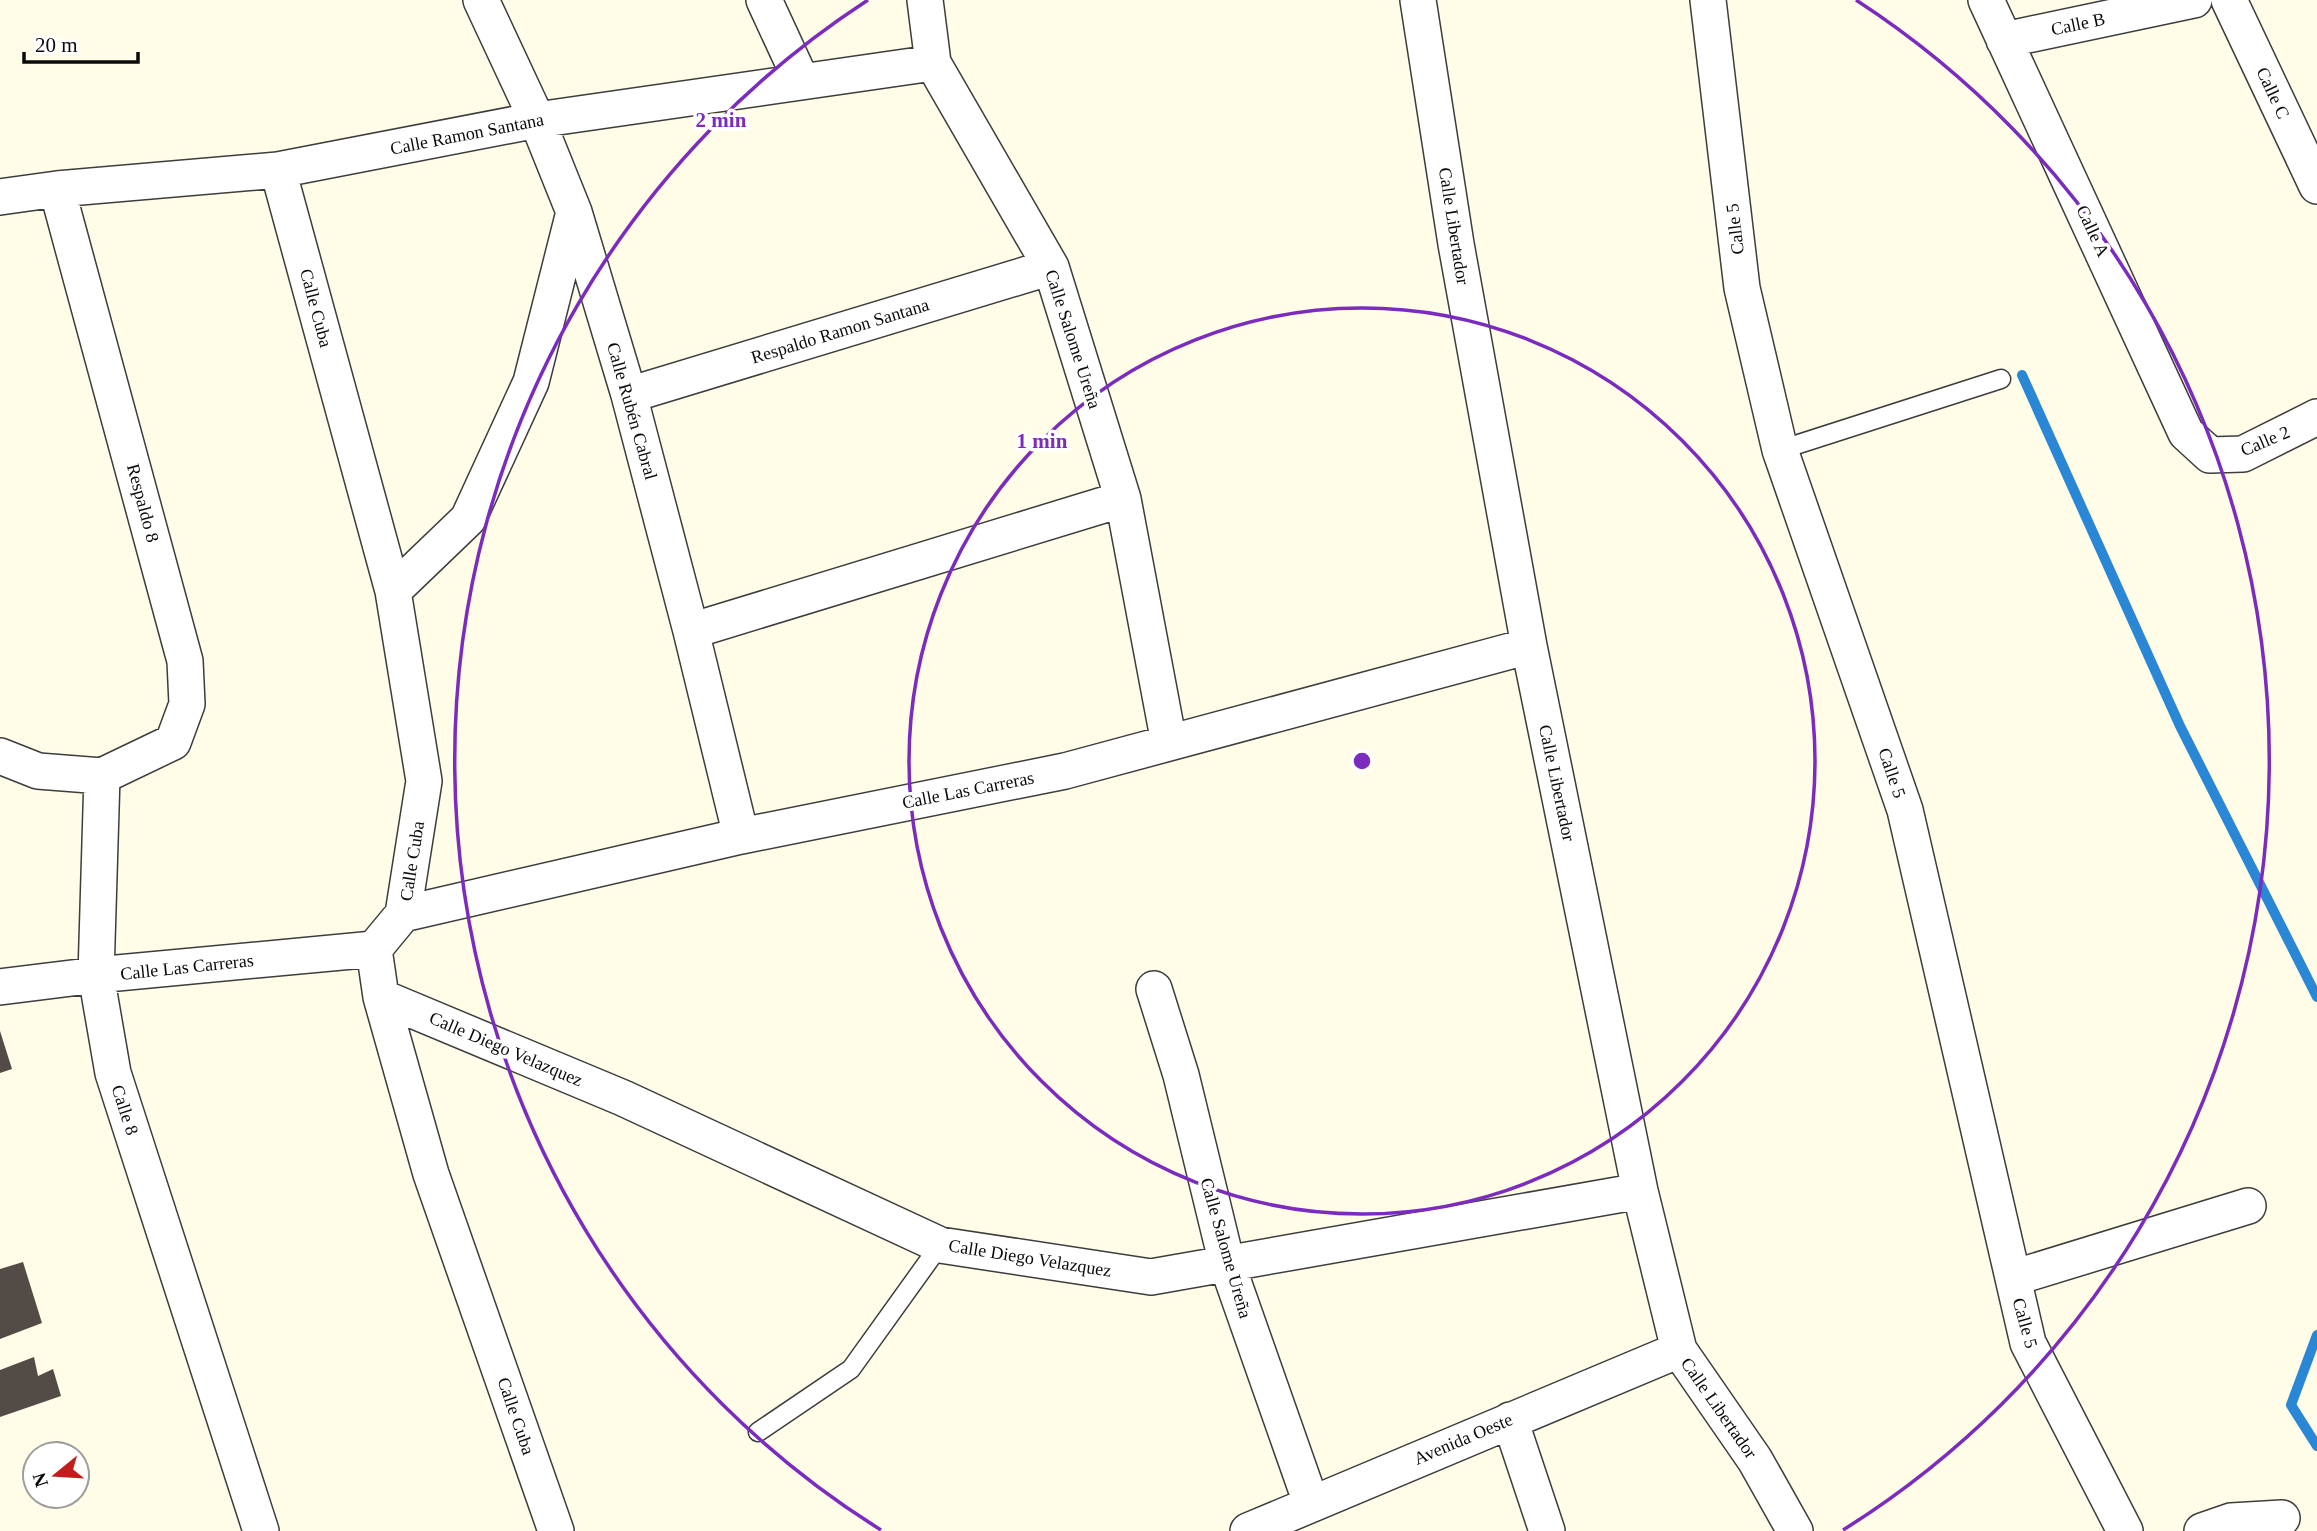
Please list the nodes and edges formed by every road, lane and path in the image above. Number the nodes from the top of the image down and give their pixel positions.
1 (481, 0) edge
2 (764, 0) edge
3 (925, 0) edge
4 (1418, 0) edge
5 (1708, 0) edge
6 (1986, 0) edge
7 (2194, 0) edge
8 (2229, 0) edge
9 (2004, 40) junction
10 (933, 62) junction
11 (801, 80) junction
12 (537, 120) junction
13 (278, 170) junction
14 (2317, 186) edge
15 (57, 188) junction
16 (0, 197) edge
17 (574, 212) junction
18 (1051, 267) junction
19 (2001, 379) dead end
20 (629, 395) junction
21 (2317, 417) edge
22 (1780, 450) junction
23 (2210, 455) joint
24 (1123, 499) junction
25 (393, 591) junction
26 (691, 631) junction
27 (1529, 646) junction
28 (1169, 743) junction
29 (0, 756) edge
30 (102, 776) junction
31 (741, 836) junction
32 (403, 914) junction
33 (374, 948) junction
34 (96, 975) junction
35 (0, 987) edge
36 (1154, 989) dead end
37 (381, 997) junction
38 (1640, 1191) junction
39 (2248, 1206) dead end
40 (940, 1245) junction
41 (1227, 1264) junction
42 (2013, 1278) junction
43 (1679, 1350) junction
44 (1510, 1420) junction
45 (758, 1432) dead end
46 (1311, 1503) junction
47 (2282, 1518) dead end
48 (261, 1531) edge
49 (556, 1531) edge
50 (1248, 1531) edge
51 (1547, 1531) edge
52 (1795, 1531) edge
53 (2124, 1531) edge
54 (2202, 1531) edge

1 - 12 street, Calle Rubén Cabral
2 - 11 street
3 - 10 street, Calle Salome Ureña
4 - 27 street, Calle Libertador
5 - 22 street, Calle 5
6 - 9 street, Calle A
7 - 9 street, Calle B
8 - 14 street, Calle C
9 - 23 street, Calle A
10 - 11 street, Calle Ramon Santana
10 - 18 street, Calle Salome Ureña
11 - 12 street, Calle Ramon Santana
12 - 13 street, Calle Ramon Santana
12 - 17 street, Calle Rubén Cabral
13 - 15 street, Calle Ramon Santana
13 - 25 street, Calle Cuba
15 - 16 street, Calle Ramon Santana
15 - 30 street, Respaldo 8
17 - 20 street, Calle Rubén Cabral
17 - 25 street
18 - 20 street, Respaldo Ramon Santana
18 - 24 street, Calle Salome Ureña
19 - 22 lane
20 - 26 street, Calle Rubén Cabral
21 - 23 street, Calle 2
22 - 42 street, Calle 5
24 - 26 street
24 - 28 street, Calle Salome Ureña
25 - 32 street, Calle Cuba
26 - 31 street, Calle Rubén Cabral
27 - 28 street, Calle Las Carreras
27 - 38 street, Calle Libertador
28 - 31 street, Calle Las Carreras
29 - 30 street
30 - 34 street, Calle 8
31 - 32 street, Calle Las Carreras
32 - 33 street, Calle Cuba
33 - 34 street, Calle Las Carreras
33 - 37 street, Calle Cuba
34 - 35 street, Calle Las Carreras
34 - 48 street, Calle 8
36 - 41 street, Calle Salome Ureña
37 - 40 street, Calle Diego Velazquez
37 - 49 street, Calle Cuba
38 - 41 street, Calle Diego Velazquez
38 - 43 street, Calle Libertador
39 - 42 street
40 - 41 street, Calle Diego Velazquez
40 - 45 lane
41 - 46 street, Calle Salome Ureña
42 - 53 street, Calle 5
43 - 44 street, Avenida Oeste
43 - 52 street, Calle Libertador
44 - 46 street, Avenida Oeste
44 - 51 street
46 - 50 street, Avenida Oeste
47 - 54 street

